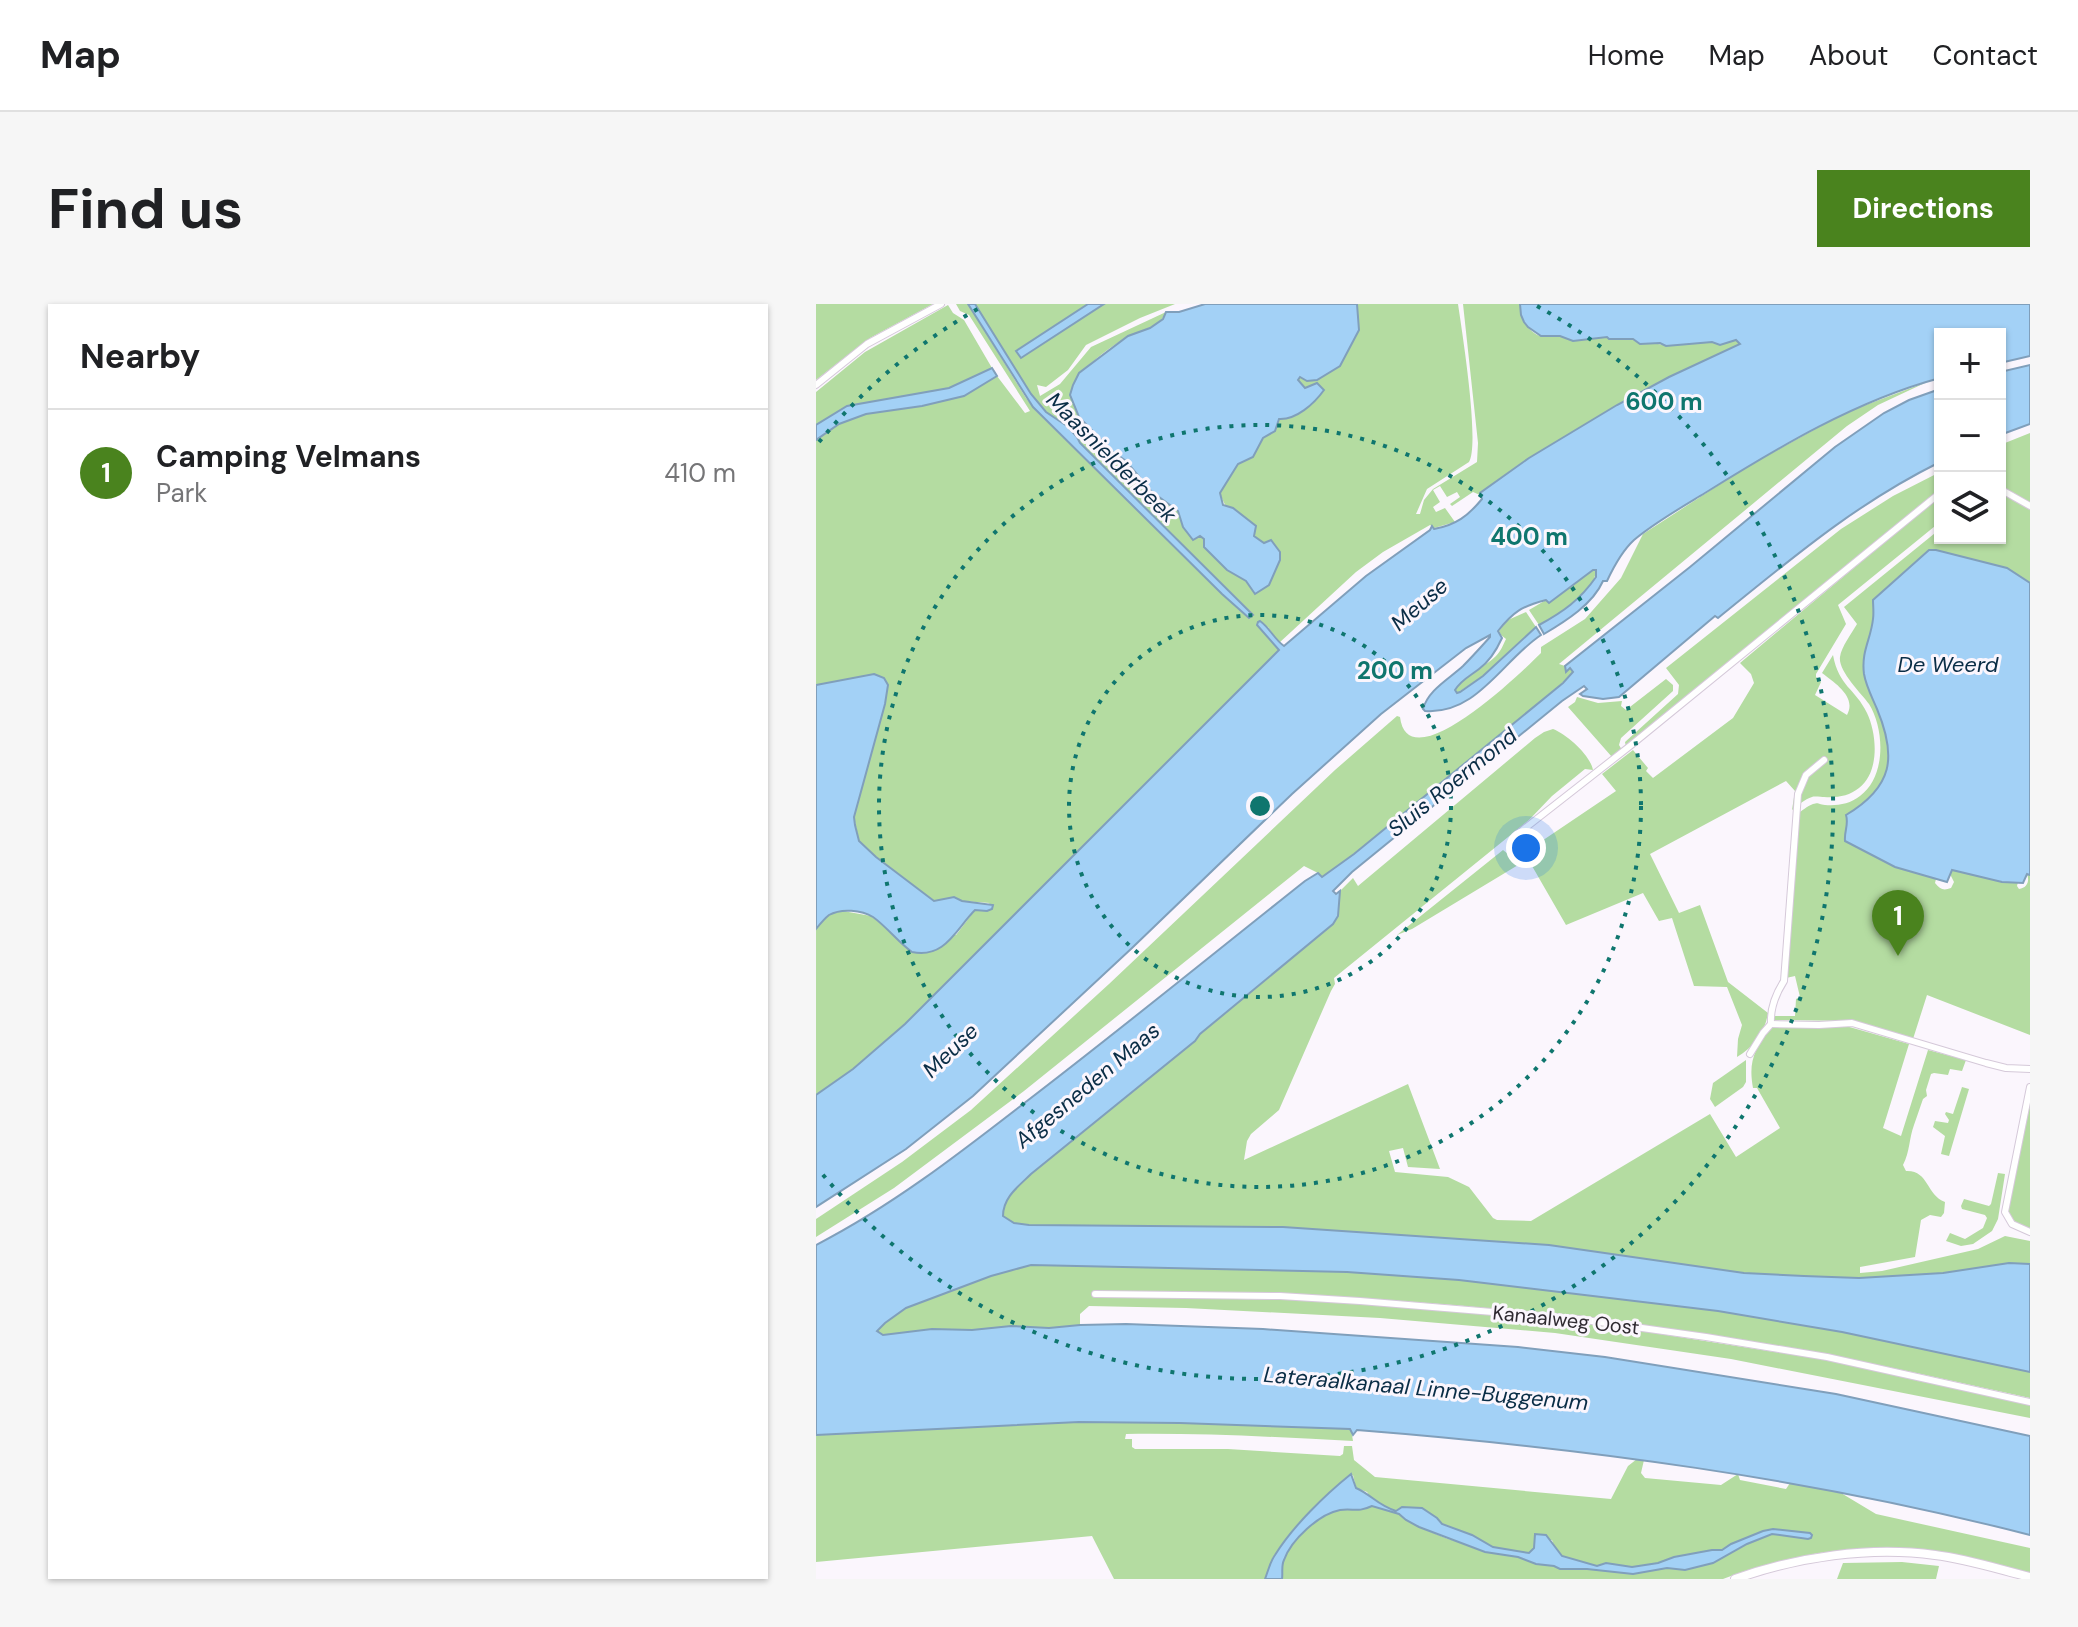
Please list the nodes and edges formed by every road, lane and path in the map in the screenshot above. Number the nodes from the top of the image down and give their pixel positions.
1 (941, 304) edge
2 (816, 385) edge
3 (2006, 492) edge
4 (1934, 498) edge
5 (2030, 506) edge
6 (1824, 760) dead end
7 (1515, 836) dead end
8 (1771, 1024) junction
9 (1750, 1054) dead end
10 (2030, 1069) edge
11 (2030, 1087) edge
12 (2030, 1232) edge
13 (1095, 1294) dead end
14 (2030, 1402) edge
15 (2030, 1577) edge
16 (1738, 1579) edge

1 - 2 street
3 - 5 street
4 - 7 street
6 - 8 street
8 - 9 street
8 - 10 street
11 - 12 street
13 - 14 street, Kanaalweg Oost
15 - 16 main road

